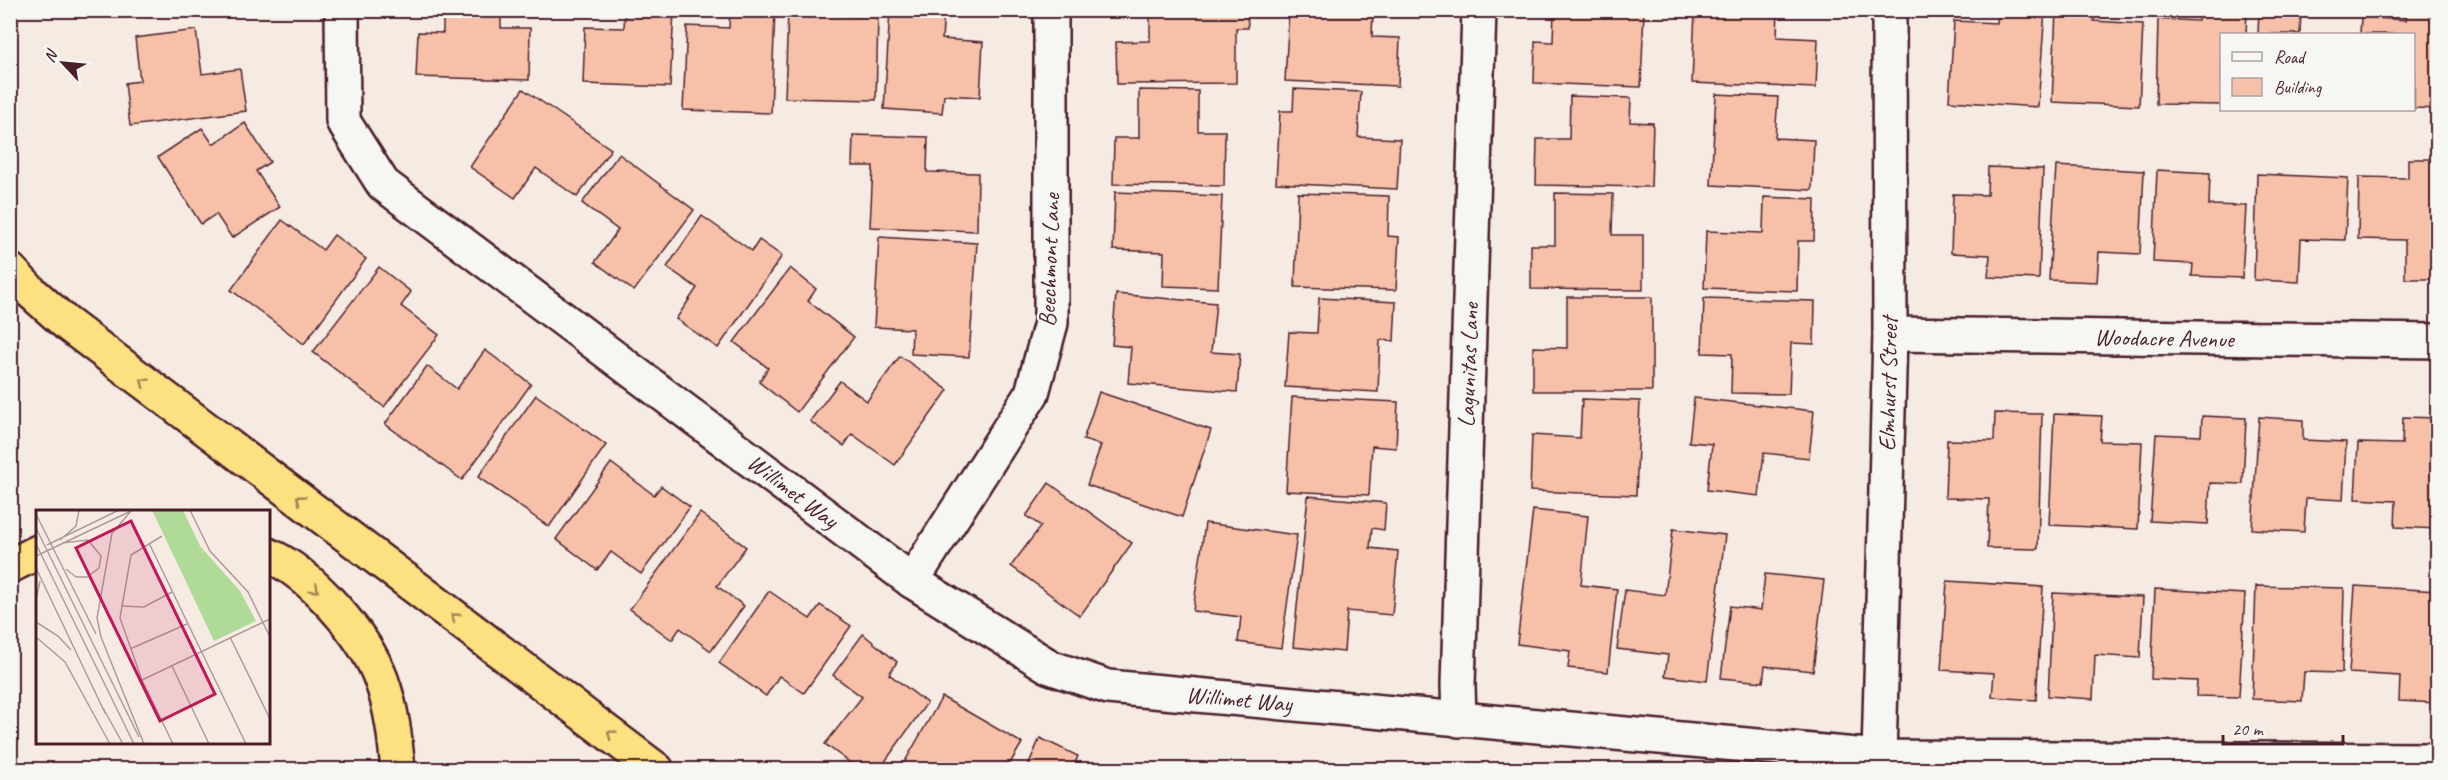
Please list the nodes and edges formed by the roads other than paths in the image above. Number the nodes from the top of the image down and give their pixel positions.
1 (342, 10) edge
2 (1051, 10) edge
3 (1479, 10) edge
4 (1889, 10) edge
5 (10, 270) edge
6 (1890, 334) junction
7 (2438, 341) edge
8 (36, 553) edge
9 (270, 556) edge
10 (10, 566) edge
11 (912, 580) junction
12 (1459, 720) junction
13 (1879, 757) junction
14 (2438, 760) edge
15 (398, 770) edge
16 (657, 770) edge

1 - 11 street, Willimet Way
2 - 11 street, Beechmont Lane
3 - 12 street, Lagunitas Lane
4 - 6 street, Elmhurst Street
16 -> 5 highway
6 - 7 street, Woodacre Avenue
6 - 13 street, Elmhurst Street
8 - 10 highway
9 -> 15 highway
11 - 12 street, Willimet Way
12 - 13 street, Willimet Way
13 - 14 street, Willimet Way

